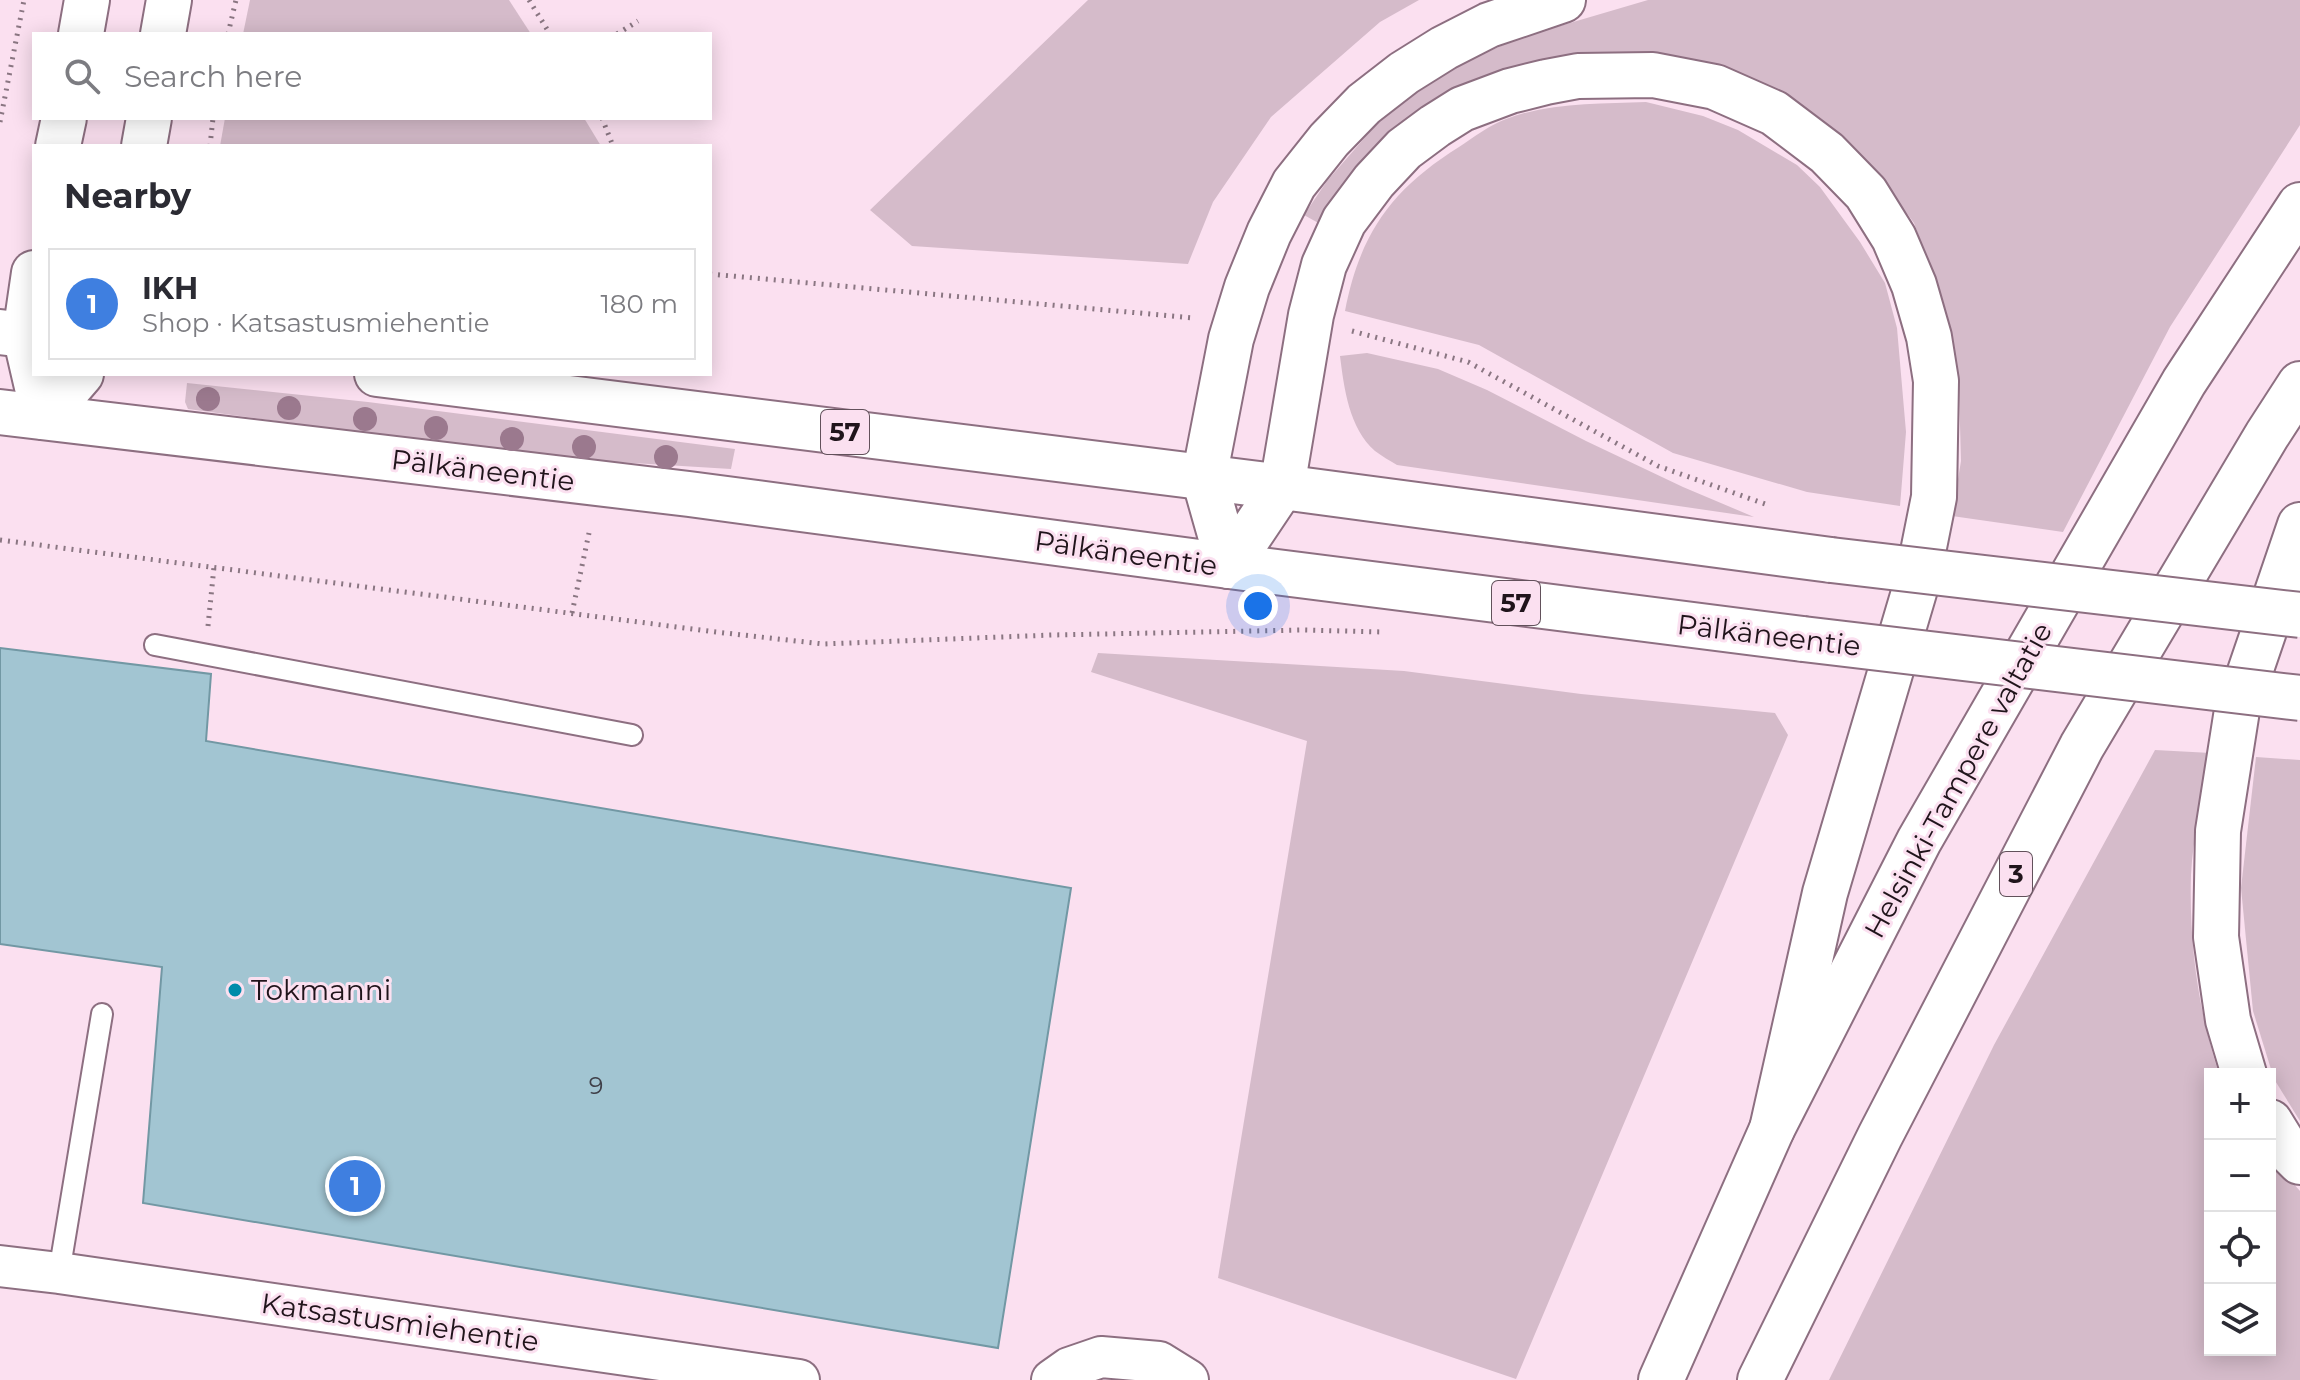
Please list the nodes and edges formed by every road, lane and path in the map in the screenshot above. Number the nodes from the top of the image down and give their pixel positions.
1 (24, 0) edge
2 (87, 0) edge
3 (169, 0) edge
4 (236, 0) edge
5 (529, 0) edge
6 (1563, 0) edge
7 (638, 21) dead end
8 (81, 32) edge
9 (163, 32) edge
10 (228, 32) edge
11 (549, 32) edge
12 (620, 32) edge
13 (64, 120) edge
14 (149, 120) edge
15 (213, 120) edge
16 (603, 120) edge
17 (0, 122) edge
18 (58, 144) edge
19 (144, 144) edge
20 (210, 144) edge
21 (612, 144) edge
22 (2300, 205) edge
23 (712, 274) edge
24 (32, 282) edge
25 (1198, 319) dead end
26 (1343, 328) dead end
27 (20, 334) edge
28 (32, 376) edge
29 (32, 376) edge
30 (79, 376) edge
31 (393, 376) edge
32 (2300, 384) edge
33 (0, 412) edge
34 (44, 417) junction
35 (1204, 478) junction
36 (1282, 487) junction
37 (1773, 507) dead end
38 (2300, 525) edge
39 (589, 533) dead end
40 (0, 540) edge
41 (1229, 566) junction
42 (214, 567) junction
43 (572, 613) junction
44 (2300, 615) edge
45 (1397, 633) dead end
46 (155, 645) dead end
47 (204, 654) junction
48 (2300, 698) edge
49 (632, 735) dead end
50 (102, 1014) dead end
51 (2242, 1068) edge
52 (1772, 1129) junction
53 (2276, 1132) edge
54 (2300, 1162) edge
55 (0, 1266) edge
56 (59, 1273) junction
57 (799, 1380) edge
58 (1052, 1380) edge
59 (1188, 1380) edge
60 (1661, 1380) edge
61 (1760, 1380) edge

1 - 17 path
2 - 8 main road
3 - 9 main road
4 - 10 path
5 - 11 path
6 - 35 main road
7 - 12 path
13 - 18 main road
14 - 19 main road
15 - 20 path
16 - 21 path
22 - 52 main road, Helsinki-Tampere valtatie
23 - 25 path
24 - 27 main road
26 - 37 path
27 - 28 main road
29 - 34 main road
30 - 34 main road
31 - 35 main road, 57
32 - 61 main road, 3
33 - 34 main road, Pälkäneentie / 57
34 - 41 main road, Pälkäneentie / 57
35 - 36 main road, 57
35 - 41 main road
36 - 41 main road
36 - 44 main road, 57, bridge
36 - 52 main road
38 - 51 main road
39 - 43 path
40 - 42 path
41 - 48 main road, Pälkäneentie / 57, bridge
42 - 43 path
42 - 47 path
43 - 45 path
46 - 47 lane
47 - 49 lane
50 - 56 lane
52 - 60 main road, Helsinki-Tampere valtatie
53 - 54 main road
55 - 56 street, Katsastusmiehentie
56 - 57 street, Katsastusmiehentie
58 - 59 street

